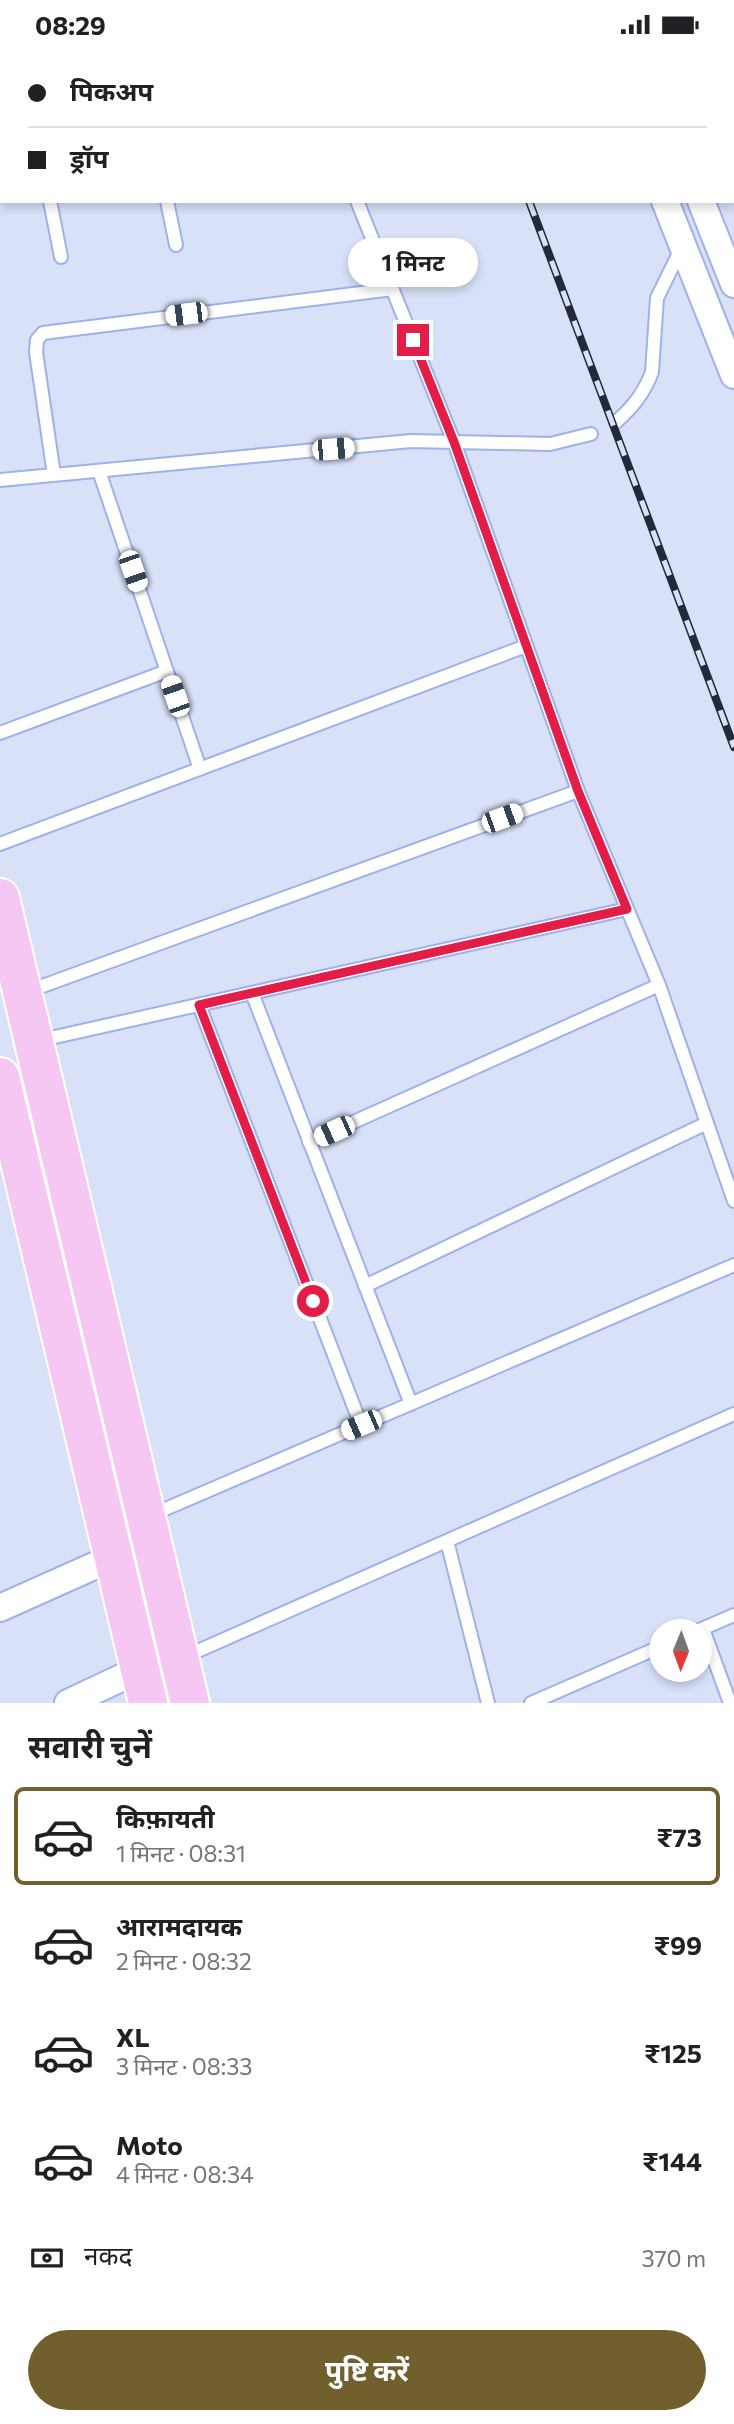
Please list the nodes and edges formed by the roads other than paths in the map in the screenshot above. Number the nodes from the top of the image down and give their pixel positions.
1 (50, 203) edge
2 (167, 203) edge
3 (359, 203) edge
4 (666, 203) edge
5 (702, 203) edge
6 (176, 245) dead end
7 (683, 246) junction
8 (61, 257) dead end
9 (734, 284) edge
10 (393, 289) junction
11 (734, 375) edge
12 (616, 422) dead end
13 (591, 434) dead end
14 (454, 442) junction
15 (99, 471) junction
16 (54, 475) junction
17 (0, 480) edge
18 (526, 646) junction
19 (167, 671) junction
20 (0, 733) edge
21 (200, 769) junction
22 (578, 791) junction
23 (0, 844) edge
24 (0, 898) edge
25 (627, 909) junction
26 (659, 985) junction
27 (23, 993) junction
28 (252, 993) junction
29 (199, 1005) junction
30 (34, 1042) junction
31 (0, 1077) edge
32 (707, 1123) junction
33 (309, 1142) junction
34 (734, 1201) edge
35 (734, 1265) edge
36 (365, 1286) junction
37 (411, 1404) junction
38 (734, 1414) edge
39 (361, 1425) junction
40 (146, 1517) junction
41 (447, 1541) junction
42 (114, 1557) junction
43 (0, 1608) edge
44 (734, 1615) edge
45 (712, 1625) edge
46 (649, 1652) edge
47 (179, 1659) junction
48 (712, 1659) edge
49 (144, 1686) edge
50 (68, 1703) edge
51 (190, 1703) edge
52 (488, 1703) edge
53 (531, 1703) edge
54 (730, 1703) edge

1 - 8 lane
2 - 6 lane
3 - 10 lane
4 - 7 street
5 - 9 street
7 - 11 street
7 - 12 lane
10 - 14 lane
10 - 16 lane
13 - 14 lane
14 - 15 lane
14 - 18 lane
15 - 16 lane
15 - 19 lane
16 - 17 lane
18 - 21 lane
18 - 22 lane
19 - 20 lane
19 - 21 lane
21 - 23 lane
22 - 25 lane
22 - 27 lane
24 - 27 main road
25 - 26 lane
25 - 28 lane
26 - 32 lane
26 - 33 lane
27 - 30 main road
28 - 29 lane
28 - 33 lane
29 - 30 lane
29 - 39 lane
30 - 40 main road
31 - 42 main road
32 - 34 lane
32 - 36 lane
33 - 36 lane
35 - 37 lane
36 - 37 lane
37 - 39 lane
38 - 41 lane
39 - 40 lane
40 - 47 main road
41 - 47 lane
41 - 52 lane
42 - 43 street
42 - 49 main road
44 - 45 lane
46 - 53 lane
47 - 51 main road
48 - 54 lane
49 - 50 street

